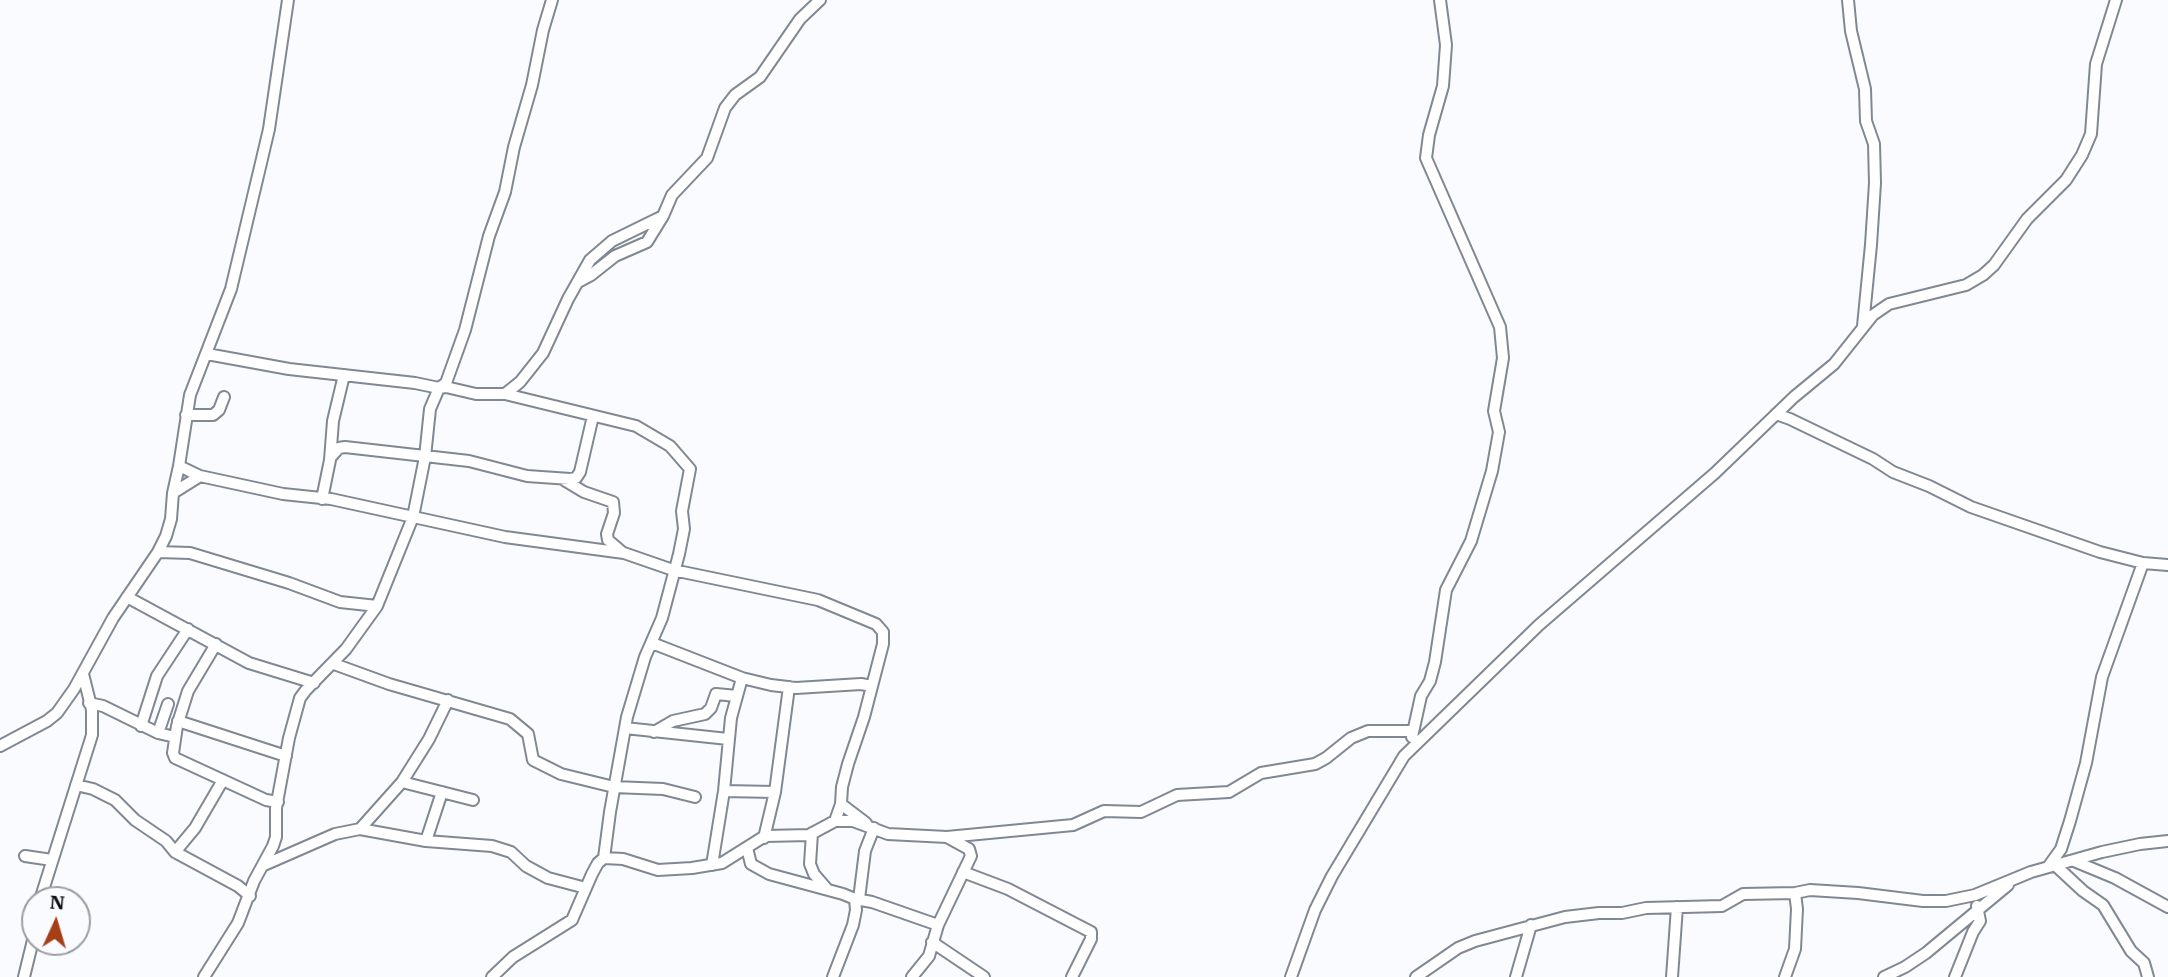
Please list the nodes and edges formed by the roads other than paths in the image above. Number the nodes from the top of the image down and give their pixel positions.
1 (288, 0) edge
2 (552, 0) edge
3 (820, 0) edge
4 (1440, 0) edge
5 (1848, 0) edge
6 (2116, 0) edge
7 (663, 216) junction
8 (578, 282) junction
9 (1863, 326) junction
10 (207, 354) junction
11 (344, 375) junction
12 (439, 388) junction
13 (505, 394) junction
14 (224, 397) dead end
15 (1776, 414) junction
16 (186, 415) junction
17 (593, 416) junction
18 (425, 457) junction
19 (331, 458) junction
20 (179, 466) junction
21 (200, 476) junction
22 (564, 480) junction
23 (173, 493) junction
24 (322, 499) junction
25 (413, 517) junction
26 (158, 552) junction
27 (624, 553) junction
28 (2143, 563) junction
29 (2168, 565) edge
30 (673, 569) junction
31 (127, 597) junction
32 (377, 607) junction
33 (188, 629) junction
34 (652, 643) junction
35 (216, 644) junction
36 (334, 664) junction
37 (83, 674) junction
38 (742, 678) junction
39 (314, 683) junction
40 (872, 686) junction
41 (789, 687) junction
42 (737, 696) junction
43 (448, 700) junction
44 (89, 703) junction
45 (168, 704) dead end
46 (178, 721) junction
47 (141, 726) junction
48 (625, 728) junction
49 (1413, 731) junction
50 (654, 732) junction
51 (158, 733) junction
52 (175, 737) junction
53 (728, 739) junction
54 (0, 746) edge
55 (1410, 751) junction
56 (286, 756) junction
57 (223, 780) junction
58 (402, 782) junction
59 (76, 785) junction
60 (614, 787) junction
61 (724, 791) junction
62 (442, 792) junction
63 (775, 792) junction
64 (695, 797) dead end
65 (474, 800) dead end
66 (278, 802) junction
67 (841, 804) junction
68 (835, 821) junction
69 (871, 827) junction
70 (360, 829) junction
71 (812, 833) junction
72 (947, 837) junction
73 (764, 838) junction
74 (426, 841) junction
75 (2168, 841) edge
76 (747, 848) junction
77 (175, 852) junction
78 (25, 856) dead end
79 (604, 858) junction
80 (52, 860) junction
81 (2074, 861) junction
82 (264, 865) junction
83 (712, 865) junction
84 (2052, 866) junction
85 (963, 873) junction
86 (2016, 879) junction
87 (44, 886) edge
88 (586, 888) junction
89 (827, 889) junction
90 (1795, 893) junction
91 (1975, 895) junction
92 (250, 896) junction
93 (857, 899) junction
94 (1677, 907) junction
95 (2168, 907) edge
96 (1977, 910) junction
97 (938, 925) junction
98 (1531, 925) junction
99 (932, 942) junction
100 (29, 956) edge
101 (24, 977) edge
102 (204, 977) edge
103 (492, 977) edge
104 (833, 977) edge
105 (912, 977) edge
106 (984, 977) edge
107 (1072, 977) edge
108 (1291, 977) edge
109 (1416, 977) edge
110 (1516, 977) edge
111 (1672, 977) edge
112 (1784, 977) edge
113 (1884, 977) edge
114 (1955, 977) edge
115 (2148, 977) edge

1 - 10 street
2 - 12 street
3 - 7 street
4 - 49 street
5 - 9 street
6 - 9 street
7 - 8 street
7 - 8 street
8 - 13 street
9 - 15 street
10 - 11 street
10 - 16 street
11 - 12 street
11 - 19 street
12 - 13 street
12 - 18 street
13 - 17 street
14 - 16 street
15 - 28 street
15 - 55 street
16 - 20 street
17 - 22 street
17 - 30 street
18 - 19 street
18 - 22 street
18 - 25 street
19 - 24 street
20 - 21 street
20 - 23 street
21 - 23 street
21 - 24 street
22 - 27 street
23 - 26 street
24 - 25 street
25 - 27 street
25 - 32 street
26 - 31 street
26 - 32 street
27 - 30 street
28 - 29 street
28 - 84 street
30 - 34 street
30 - 40 street
31 - 33 street
31 - 37 street
32 - 36 street
33 - 35 street
33 - 47 street
34 - 38 street
34 - 48 street
35 - 39 street
35 - 46 street
36 - 39 street
36 - 43 street
37 - 44 street
37 - 54 street
38 - 41 street
38 - 42 street
39 - 56 street
40 - 41 street
40 - 67 street
41 - 63 street
42 - 50 street
42 - 53 street
43 - 58 street
43 - 60 street
44 - 47 street
44 - 59 street
45 - 51 street
46 - 52 street
46 - 56 street
47 - 51 street
48 - 50 street
48 - 60 street
49 - 55 street
49 - 72 street
50 - 53 street
51 - 52 street
52 - 57 street
53 - 61 street
55 - 108 street
56 - 66 street
57 - 66 street
57 - 77 street
58 - 62 street
58 - 70 street
59 - 77 street
59 - 80 street
60 - 64 street
60 - 79 street
61 - 63 street
61 - 83 street
62 - 65 street
62 - 74 street
63 - 73 street
66 - 82 street
67 - 68 street
67 - 69 street
68 - 69 street
68 - 71 street
69 - 72 street
69 - 93 street
70 - 74 street
70 - 82 street
71 - 73 street
71 - 89 street
72 - 85 street
73 - 76 street
74 - 88 street
75 - 81 street
76 - 83 street
76 - 89 street
77 - 92 street
78 - 80 street
79 - 83 street
79 - 88 street
80 - 87 street
81 - 84 street
81 - 95 street
82 - 92 street
84 - 86 street
84 - 115 street
85 - 97 street
85 - 107 street
86 - 91 street
86 - 96 street
88 - 103 street
89 - 93 street
90 - 91 street
90 - 94 street
90 - 112 street
91 - 96 street
92 - 102 street
93 - 97 street
93 - 104 street
94 - 98 street
94 - 111 street
96 - 113 street
96 - 114 street
97 - 99 street
98 - 109 street
98 - 110 street
99 - 105 street
99 - 106 street
100 - 101 street

